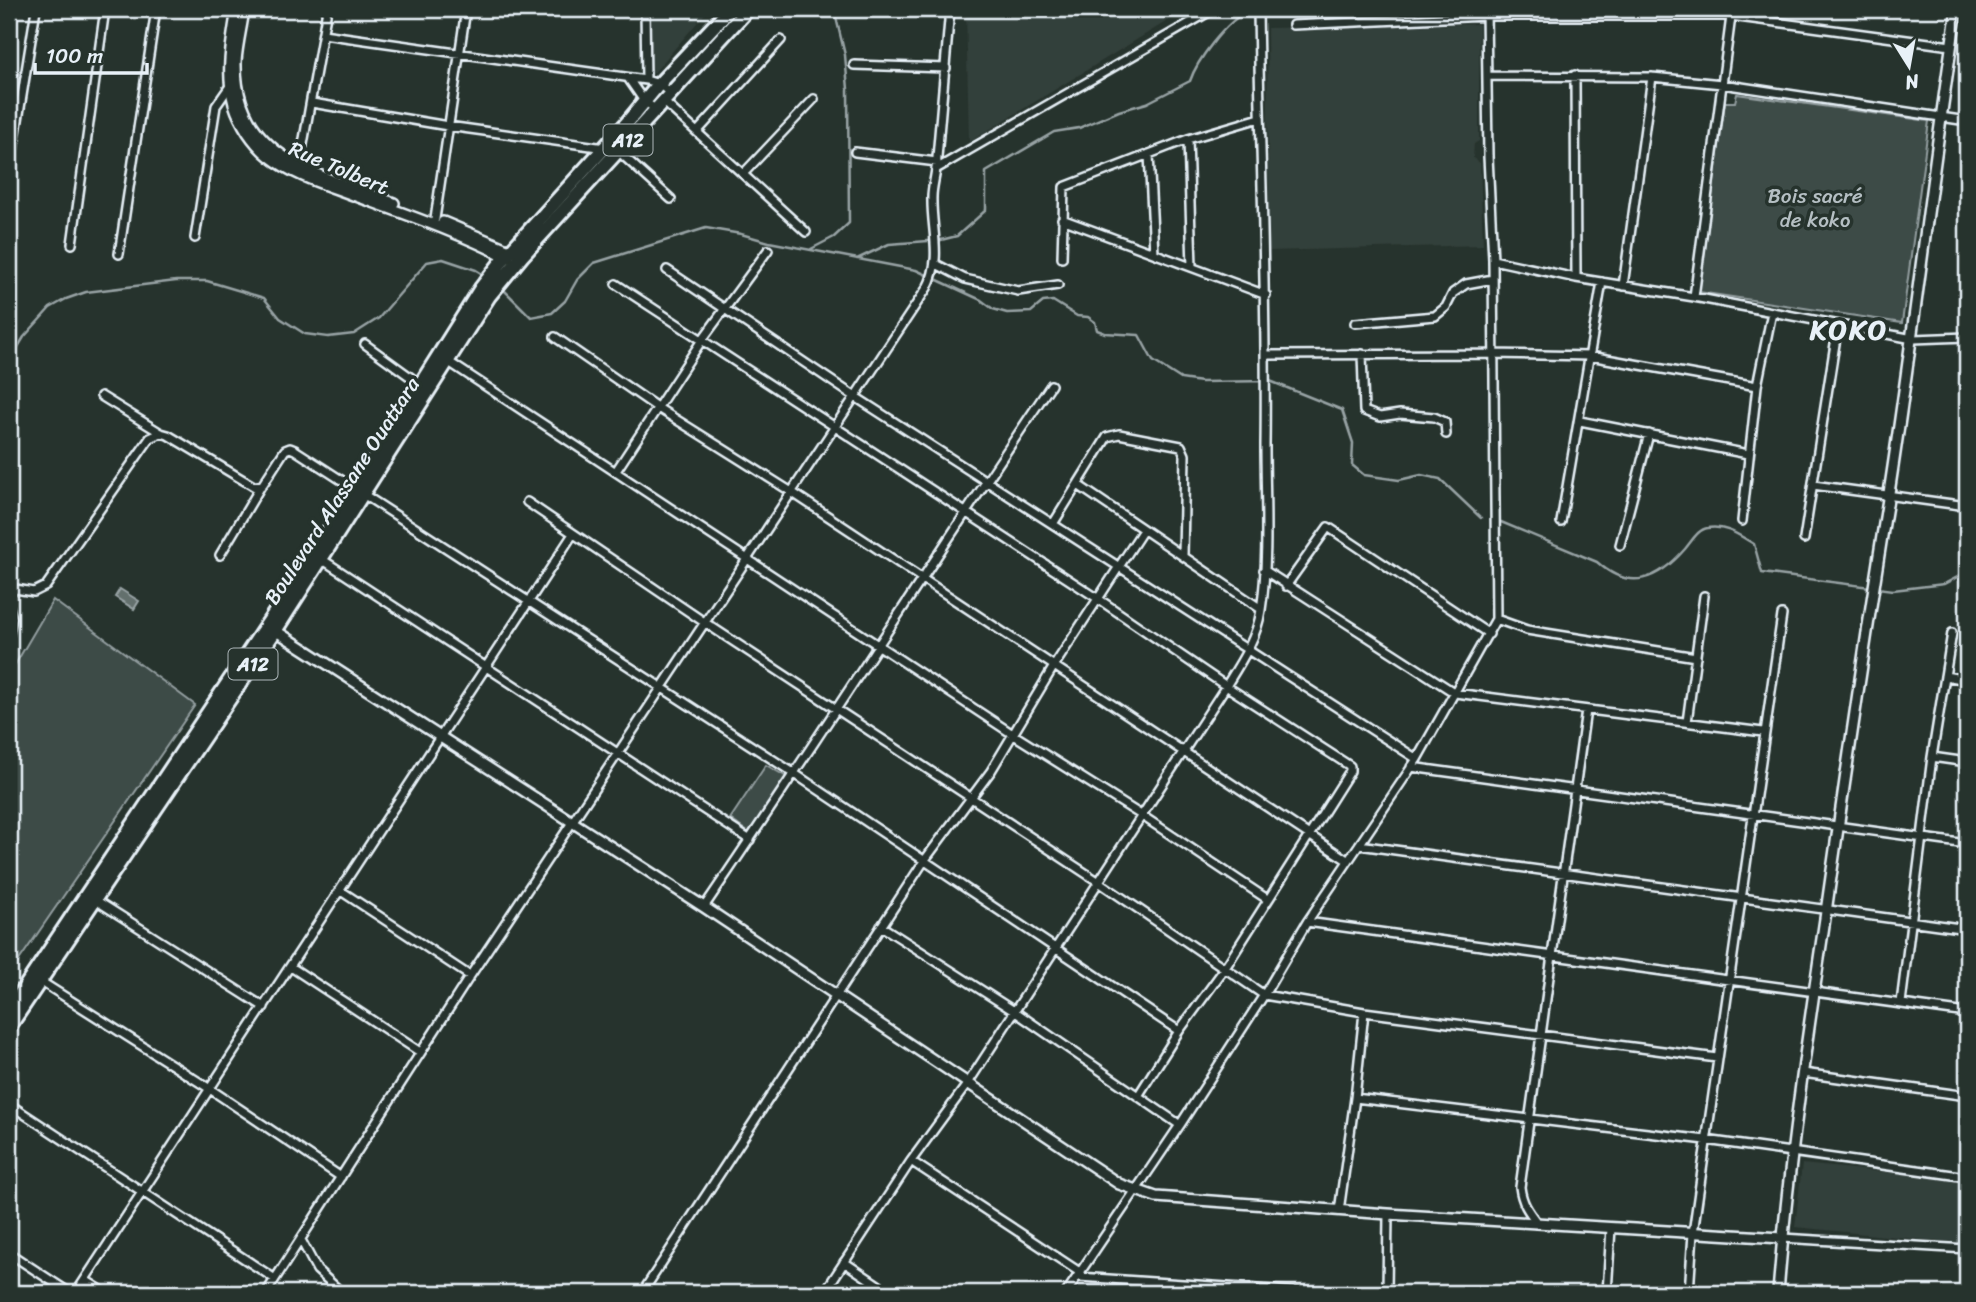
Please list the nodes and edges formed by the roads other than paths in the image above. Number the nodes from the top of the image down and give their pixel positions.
1 (36, 9) edge
2 (105, 9) edge
3 (156, 9) edge
4 (237, 9) edge
5 (244, 9) edge
6 (327, 9) edge
7 (466, 9) edge
8 (645, 9) edge
9 (730, 9) edge
10 (748, 9) edge
11 (950, 9) edge
12 (1214, 9) edge
13 (1258, 9) edge
14 (1957, 9) edge
15 (1486, 12) edge
16 (1732, 12) edge
17 (1293, 25) dead end
18 (323, 34) junction
19 (781, 40) dead end
20 (1951, 46) junction
21 (459, 54) junction
22 (854, 65) dead end
23 (946, 68) junction
24 (1575, 75) junction
25 (1489, 76) junction
26 (1651, 77) junction
27 (628, 78) junction
28 (652, 82) junction
29 (1722, 84) junction
30 (230, 86) junction
31 (814, 99) dead end
32 (658, 101) junction
33 (312, 103) junction
34 (1940, 117) junction
35 (1260, 118) junction
36 (1967, 121) edge
37 (448, 126) junction
38 (697, 132) junction
39 (1188, 139) junction
40 (612, 151) junction
41 (855, 152) dead end
42 (1149, 154) junction
43 (937, 166) junction
44 (299, 167) junction
45 (743, 174) junction
46 (9, 176) edge
47 (671, 199) dead end
48 (435, 219) junction
49 (1062, 219) junction
50 (806, 232) dead end
51 (195, 237) dead end
52 (72, 244) dead end
53 (768, 250) dead end
54 (1154, 253) junction
55 (119, 254) dead end
56 (1062, 258) dead end
57 (511, 260) junction
58 (1493, 260) junction
59 (936, 264) junction
60 (1192, 267) junction
61 (667, 270) dead end
62 (1576, 278) junction
63 (1493, 279) junction
64 (1602, 282) junction
65 (616, 284) dead end
66 (1058, 285) dead end
67 (1623, 285) junction
68 (1266, 295) junction
69 (1694, 297) junction
70 (724, 310) junction
71 (1772, 312) junction
72 (1355, 323) dead end
73 (1838, 325) junction
74 (555, 337) dead end
75 (1967, 337) edge
76 (702, 340) junction
77 (1913, 340) junction
78 (365, 344) dead end
79 (1362, 354) junction
80 (1493, 354) junction
81 (1266, 355) junction
82 (1590, 356) junction
83 (443, 358) junction
84 (420, 384) junction
85 (1051, 384) dead end
86 (1757, 386) junction
87 (101, 396) dead end
88 (854, 396) junction
89 (658, 408) junction
90 (1580, 421) junction
91 (833, 427) junction
92 (161, 433) junction
93 (1446, 434) dead end
94 (1649, 434) junction
95 (1748, 454) junction
96 (616, 471) junction
97 (987, 480) junction
98 (1079, 485) junction
99 (1813, 485) junction
100 (261, 486) junction
101 (360, 490) junction
102 (790, 491) junction
103 (1888, 496) junction
104 (527, 502) dead end
105 (1967, 506) edge
106 (965, 512) junction
107 (1742, 521) dead end
108 (1561, 522) dead end
109 (1053, 524) junction
110 (1143, 530) junction
111 (573, 534) junction
112 (1804, 539) dead end
113 (1620, 544) dead end
114 (220, 555) dead end
115 (318, 556) junction
116 (746, 556) junction
117 (1183, 556) junction
118 (1116, 567) junction
119 (1264, 570) junction
120 (921, 578) junction
121 (1286, 586) junction
122 (9, 588) edge
123 (1704, 596) dead end
124 (1097, 598) junction
125 (529, 603) junction
126 (9, 607) edge
127 (1261, 609) junction
128 (1782, 615) dead end
129 (1496, 619) junction
130 (704, 622) junction
131 (270, 627) junction
132 (1952, 633) dead end
133 (9, 634) edge
134 (1489, 634) junction
135 (877, 645) junction
136 (1248, 650) junction
137 (1696, 657) junction
138 (1054, 667) junction
139 (487, 668) junction
140 (1945, 676) junction
141 (1967, 680) edge
142 (1226, 686) junction
143 (660, 687) junction
144 (1455, 692) junction
145 (837, 710) junction
146 (1586, 710) junction
147 (1687, 722) junction
148 (1763, 732) junction
149 (1014, 735) junction
150 (442, 737) junction
151 (1184, 750) junction
152 (617, 753) junction
153 (1932, 757) junction
154 (1417, 758) junction
155 (1967, 762) edge
156 (1411, 767) junction
157 (795, 774) junction
158 (1577, 789) junction
159 (971, 797) junction
160 (1752, 813) junction
161 (1141, 815) junction
162 (573, 822) junction
163 (1838, 825) junction
164 (1309, 835) junction
165 (1921, 837) junction
166 (750, 840) junction
167 (1967, 844) edge
168 (1359, 845) junction
169 (1347, 860) junction
170 (923, 861) junction
171 (1564, 874) junction
172 (1099, 882) junction
173 (341, 891) junction
174 (90, 896) junction
175 (1741, 898) junction
176 (1268, 900) junction
177 (704, 907) junction
178 (1826, 909) junction
179 (1307, 922) junction
180 (1912, 922) junction
181 (881, 926) junction
182 (1967, 929) edge
183 (1055, 947) junction
184 (1552, 956) junction
185 (291, 967) junction
186 (1225, 968) junction
187 (470, 976) junction
188 (1730, 980) junction
189 (40, 981) junction
190 (1814, 992) junction
191 (836, 993) junction
192 (1264, 995) junction
193 (1901, 1003) junction
194 (264, 1007) junction
195 (9, 1011) edge
196 (1014, 1011) junction
197 (1364, 1012) junction
198 (1967, 1013) edge
199 (9, 1027) edge
200 (1179, 1031) junction
201 (1542, 1035) junction
202 (420, 1052) junction
203 (1717, 1058) junction
204 (1803, 1073) junction
205 (968, 1083) junction
206 (210, 1089) junction
207 (1138, 1096) junction
208 (1967, 1096) edge
209 (1355, 1098) junction
210 (9, 1104) edge
211 (1529, 1119) junction
212 (1180, 1125) junction
213 (1706, 1140) junction
214 (1793, 1154) junction
215 (911, 1161) junction
216 (341, 1177) junction
217 (1967, 1177) edge
218 (144, 1191) junction
219 (1135, 1191) junction
220 (1339, 1210) junction
221 (1388, 1214) junction
222 (1538, 1224) junction
223 (1611, 1228) junction
224 (1693, 1233) junction
225 (1782, 1238) junction
226 (301, 1240) junction
227 (1967, 1249) edge
228 (9, 1253) edge
229 (844, 1262) junction
230 (1080, 1275) junction
231 (275, 1279) junction
232 (85, 1280) junction
233 (1153, 1283) junction
234 (70, 1293) edge
235 (76, 1293) edge
236 (106, 1293) edge
237 (266, 1293) edge
238 (342, 1293) edge
239 (642, 1293) edge
240 (824, 1293) edge
241 (890, 1293) edge
242 (1066, 1293) edge
243 (1153, 1293) edge
244 (1317, 1293) edge
245 (1387, 1293) edge
246 (1607, 1293) edge
247 (1689, 1293) edge
248 (1778, 1293) edge

1 - 46 street
2 - 52 street
3 - 55 street
4 - 30 street, Rue Tolbert
5 - 44 street, Rue Tolbert
6 - 18 street
7 - 21 street
8 - 28 street
9 - 28 main road, Boulevard Alassane Ouattara / A12
10 - 32 main road, Boulevard Alassane Ouattara / A12
11 - 23 street
12 - 43 street
13 - 35 street
14 - 20 street
15 - 16 street
15 - 17 street
15 - 25 street
16 - 20 street
16 - 29 street
18 - 21 street
18 - 33 street
19 - 38 street
20 - 34 street
21 - 27 street
21 - 37 street
22 - 23 street
23 - 43 street
24 - 25 street
24 - 26 street
24 - 62 street
25 - 58 street
26 - 29 street
26 - 67 street
27 - 28 street
27 - 32 street
28 - 32 main road, Boulevard Alassane Ouattara / A12
28 - 32 street
29 - 34 street
29 - 69 street
30 - 51 street
30 - 57 street, Rue Tolbert
31 - 45 street
32 - 38 street
32 - 40 main road, Boulevard Alassane Ouattara / A12
33 - 37 street
33 - 44 street
34 - 36 street
34 - 77 street
35 - 39 street
35 - 68 street
37 - 40 street
37 - 48 street
38 - 45 street
39 - 42 street
39 - 60 street
40 - 47 street
40 - 57 main road, Boulevard Alassane Ouattara / A12
41 - 43 street
42 - 49 street
42 - 54 street
43 - 59 street
44 - 48 street, Rue Tolbert
45 - 50 street
48 - 57 street, Rue Tolbert
49 - 54 street
49 - 56 street
53 - 70 street
54 - 60 street
57 - 83 main road, Boulevard Alassane Ouattara / A12
58 - 62 street
58 - 63 street
59 - 66 street
59 - 88 street
60 - 68 street
61 - 70 street
62 - 64 street
63 - 72 street
63 - 80 street
64 - 67 street
64 - 82 street
65 - 76 street
67 - 69 street
68 - 81 street
69 - 71 street
70 - 76 street
70 - 88 street
71 - 73 street
71 - 86 street
73 - 77 street
73 - 99 street
74 - 89 street
75 - 77 street
76 - 89 street
76 - 91 street
77 - 103 street
78 - 84 street
79 - 80 street
79 - 81 street
79 - 93 street
80 - 82 street
80 - 129 street
81 - 119 street
82 - 86 street
82 - 90 street
83 - 84 main road, Boulevard Alassane Ouattara / A12
83 - 96 street
83 - 101 main road, Boulevard Alassane Ouattara / A12
84 - 101 main road, Boulevard Alassane Ouattara / A12
85 - 97 street
86 - 95 street
87 - 92 street
88 - 91 street
88 - 97 street
89 - 96 street
89 - 102 street
90 - 94 street
90 - 108 street
91 - 102 street
91 - 106 street
92 - 100 street
92 - 122 street
94 - 95 street
94 - 113 street
95 - 107 street
96 - 116 street
97 - 106 street
97 - 109 street
98 - 109 street
98 - 110 street
98 - 117 street
99 - 103 street
99 - 112 street
100 - 101 street
100 - 114 street
101 - 115 main road, Boulevard Alassane Ouattara / A12
101 - 125 street
102 - 116 street
102 - 120 street
103 - 105 street
103 - 163 street
104 - 111 street
106 - 120 street
106 - 124 street
109 - 118 street
110 - 117 street
110 - 118 street
111 - 125 street
111 - 130 street
115 - 131 main road, Boulevard Alassane Ouattara / A12
115 - 139 street
116 - 130 street
116 - 135 street
117 - 127 street
118 - 124 street
118 - 136 street
119 - 121 street
119 - 127 street
120 - 135 street
120 - 138 street
121 - 134 street
121 - 144 street
123 - 137 street
124 - 138 street
124 - 142 street
125 - 139 street
125 - 143 street
126 - 133 street
127 - 136 street
128 - 148 street
129 - 134 street
129 - 137 street
130 - 143 street
130 - 145 street
131 - 150 street
131 - 174 main road, Boulevard Alassane Ouattara / A12
132 - 140 street
134 - 144 street
135 - 145 street
135 - 149 street
136 - 142 street
136 - 154 street
137 - 147 street
138 - 149 street
138 - 151 street
139 - 150 street
139 - 152 street
140 - 141 street
140 - 153 street
142 - 151 street
142 - 164 street
143 - 152 street
143 - 157 street
144 - 146 street
144 - 154 street
145 - 157 street
145 - 159 street
146 - 147 street
146 - 158 street
147 - 148 street
148 - 160 street
149 - 159 street
149 - 161 street
150 - 162 street
150 - 173 street
151 - 161 street
151 - 164 street
152 - 162 street
152 - 166 street
153 - 155 street
153 - 165 street
154 - 156 street
156 - 158 street
156 - 168 street
157 - 166 street
157 - 170 street
158 - 160 street
158 - 171 street
159 - 170 street
159 - 172 street
160 - 163 street
160 - 175 street
161 - 172 street
161 - 176 street
162 - 177 street
162 - 187 street
163 - 165 street
163 - 178 street
164 - 169 street
164 - 176 street
165 - 167 street
165 - 180 street
166 - 177 street
168 - 169 street
168 - 171 street
169 - 179 street
170 - 181 street
170 - 183 street
171 - 175 street
171 - 184 street
172 - 183 street
172 - 186 street
173 - 185 street
173 - 187 street
174 - 189 main road, Boulevard Alassane Ouattara / A12
174 - 194 street
174 - 195 main road, Boulevard Alassane Ouattara / A12
175 - 178 street
175 - 188 street
176 - 186 street
177 - 191 street
178 - 180 street
178 - 190 street
179 - 184 street
179 - 192 street
180 - 182 street
180 - 193 street
181 - 191 street
181 - 196 street
183 - 196 street
183 - 200 street
184 - 188 street
184 - 201 street
185 - 194 street
185 - 202 street
186 - 192 street
186 - 200 street
187 - 202 street
188 - 190 street
188 - 203 street
189 - 199 main road, Boulevard Alassane Ouattara / A12
189 - 206 street
190 - 193 street
190 - 204 street
191 - 205 street
191 - 239 street
192 - 197 street
192 - 212 street
193 - 198 street
194 - 206 street
196 - 205 street
196 - 207 street
197 - 201 street
197 - 209 street
200 - 207 street
201 - 203 street
201 - 211 street
202 - 216 street
203 - 213 street
204 - 208 street
204 - 214 street
205 - 215 street
205 - 219 street
206 - 216 street
206 - 218 street
207 - 212 street
209 - 211 street
209 - 220 street
210 - 218 street
211 - 213 street
211 - 222 street
212 - 219 street
213 - 214 street
213 - 224 street
214 - 217 street
214 - 225 street
215 - 229 street
215 - 230 street
216 - 226 street
218 - 231 street
218 - 232 street
219 - 220 street
219 - 230 street
220 - 221 street
221 - 222 street
221 - 245 street
222 - 223 street
223 - 224 street
223 - 246 street
224 - 225 street
224 - 247 street
225 - 227 street
225 - 248 street
226 - 231 street
226 - 238 street
228 - 234 street
229 - 240 street
229 - 241 street
230 - 233 street
230 - 242 street
231 - 237 street
232 - 235 street
232 - 236 street
233 - 243 street
233 - 244 street

